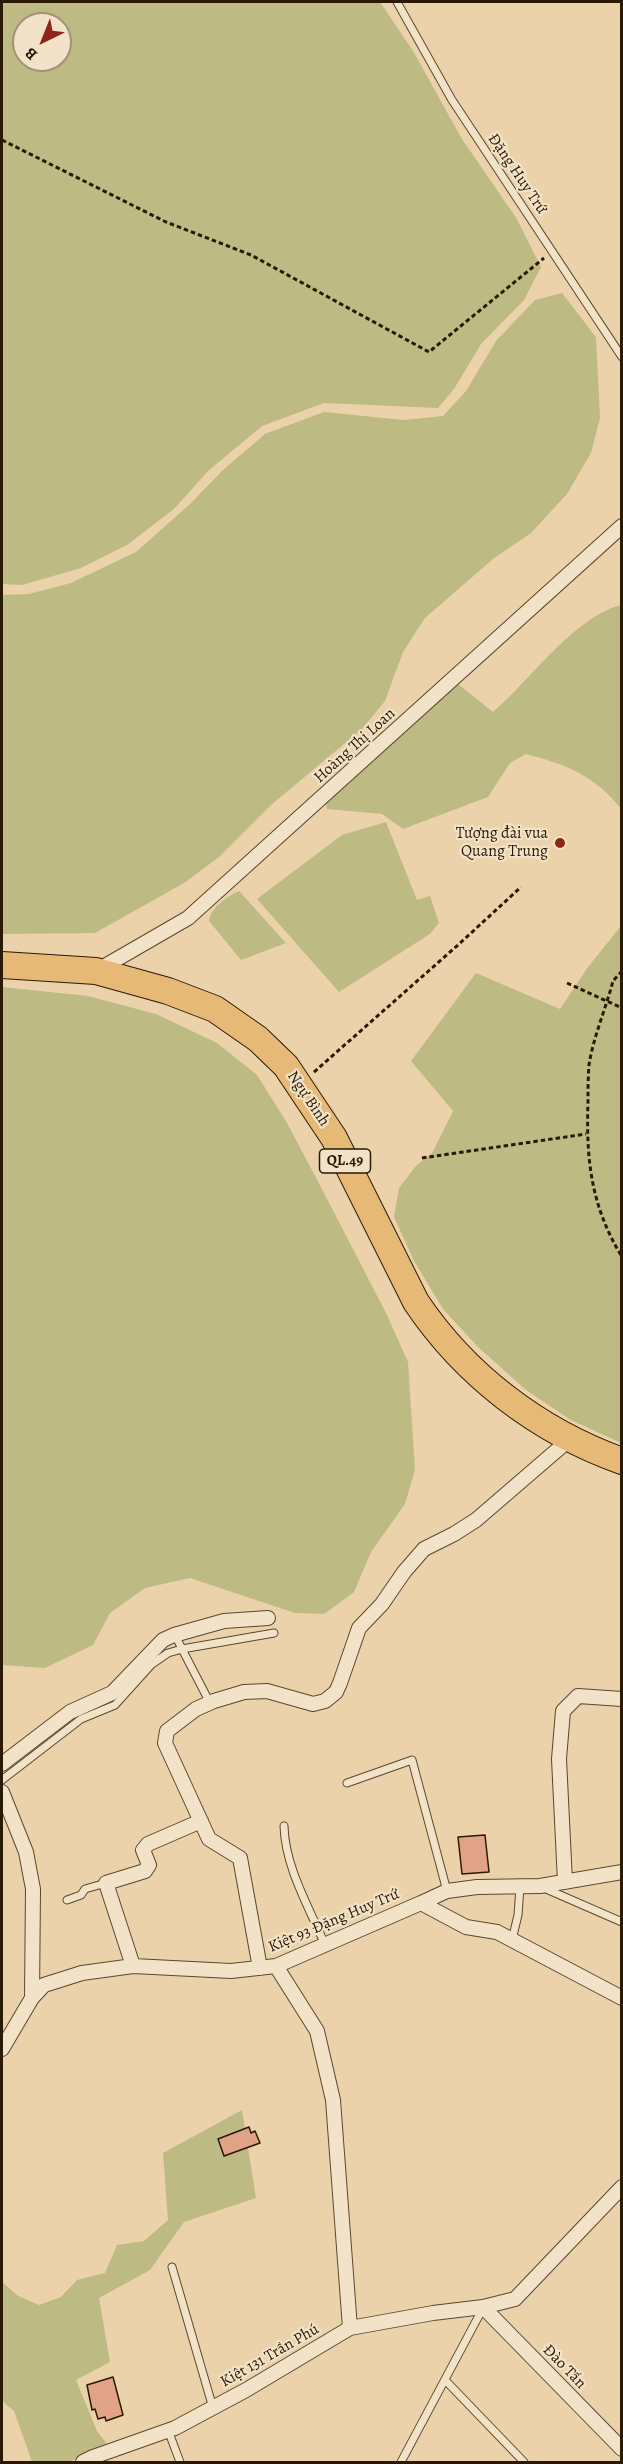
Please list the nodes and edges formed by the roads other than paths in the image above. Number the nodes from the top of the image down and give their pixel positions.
1 (397, 2) edge
2 (621, 357) edge
3 (621, 526) edge
4 (2, 966) edge
5 (96, 971) junction
6 (570, 1439) junction
7 (621, 1461) edge
8 (268, 1618) dead end
9 (274, 1633) dead end
10 (178, 1642) junction
11 (621, 1699) edge
12 (210, 1703) junction
13 (2, 1764) edge
14 (2, 1780) edge
15 (347, 1783) dead end
16 (2, 1792) edge
17 (201, 1821) junction
18 (284, 1826) dead end
19 (621, 1872) edge
20 (565, 1882) junction
21 (106, 1883) junction
22 (540, 1886) junction
23 (520, 1887) junction
24 (447, 1891) junction
25 (68, 1899) dead end
26 (421, 1903) junction
27 (621, 1922) edge
28 (512, 1940) junction
29 (325, 1945) junction
30 (133, 1966) junction
31 (276, 1966) junction
32 (260, 1968) junction
33 (32, 1998) junction
34 (621, 1998) edge
35 (2, 2049) edge
36 (621, 2187) edge
37 (172, 2267) dead end
38 (483, 2307) junction
39 (350, 2328) junction
40 (445, 2380) junction
41 (213, 2408) junction
42 (168, 2430) junction
43 (621, 2449) edge
44 (83, 2463) edge
45 (180, 2463) edge
46 (401, 2463) edge
47 (524, 2463) edge

1 - 2 lane, Đặng Huy Trứ
3 - 5 street, Hoàng Thị Loan
4 - 5 highway, Ngự Bình / QL.49
5 - 6 highway, Ngự Bình / QL.49
6 - 7 highway, Ngự Bình / QL.49
6 - 12 street
8 - 10 street
9 - 10 lane
10 - 12 lane
10 - 13 street
10 - 14 lane
11 - 20 street
12 - 17 street
15 - 24 lane
16 - 33 street
17 - 21 street
17 - 32 street
18 - 29 lane
19 - 20 street
20 - 22 street
21 - 25 lane
21 - 30 street
22 - 23 street
22 - 27 lane
23 - 24 street
23 - 28 lane
24 - 26 street
26 - 28 street, Kiệt 93 Đặng Huy Trứ
26 - 29 street, Kiệt 93 Đặng Huy Trứ
28 - 34 street, Kiệt 93 Đặng Huy Trứ
29 - 31 street, Kiệt 93 Đặng Huy Trứ
30 - 32 street, Kiệt 93 Đặng Huy Trứ
30 - 33 street, Kiệt 93 Đặng Huy Trứ
31 - 32 street, Kiệt 93 Đặng Huy Trứ
31 - 39 street
33 - 35 street, Kiệt 93 Đặng Huy Trứ
36 - 38 street, Kiệt 131 Trần Phú
37 - 41 lane
38 - 39 street, Kiệt 131 Trần Phú
38 - 40 lane
38 - 43 street, Đào Tấn
39 - 41 street, Kiệt 131 Trần Phú
40 - 46 lane
40 - 47 lane
41 - 42 street, Kiệt 131 Trần Phú
42 - 44 street, Kiệt 131 Trần Phú
42 - 45 lane

